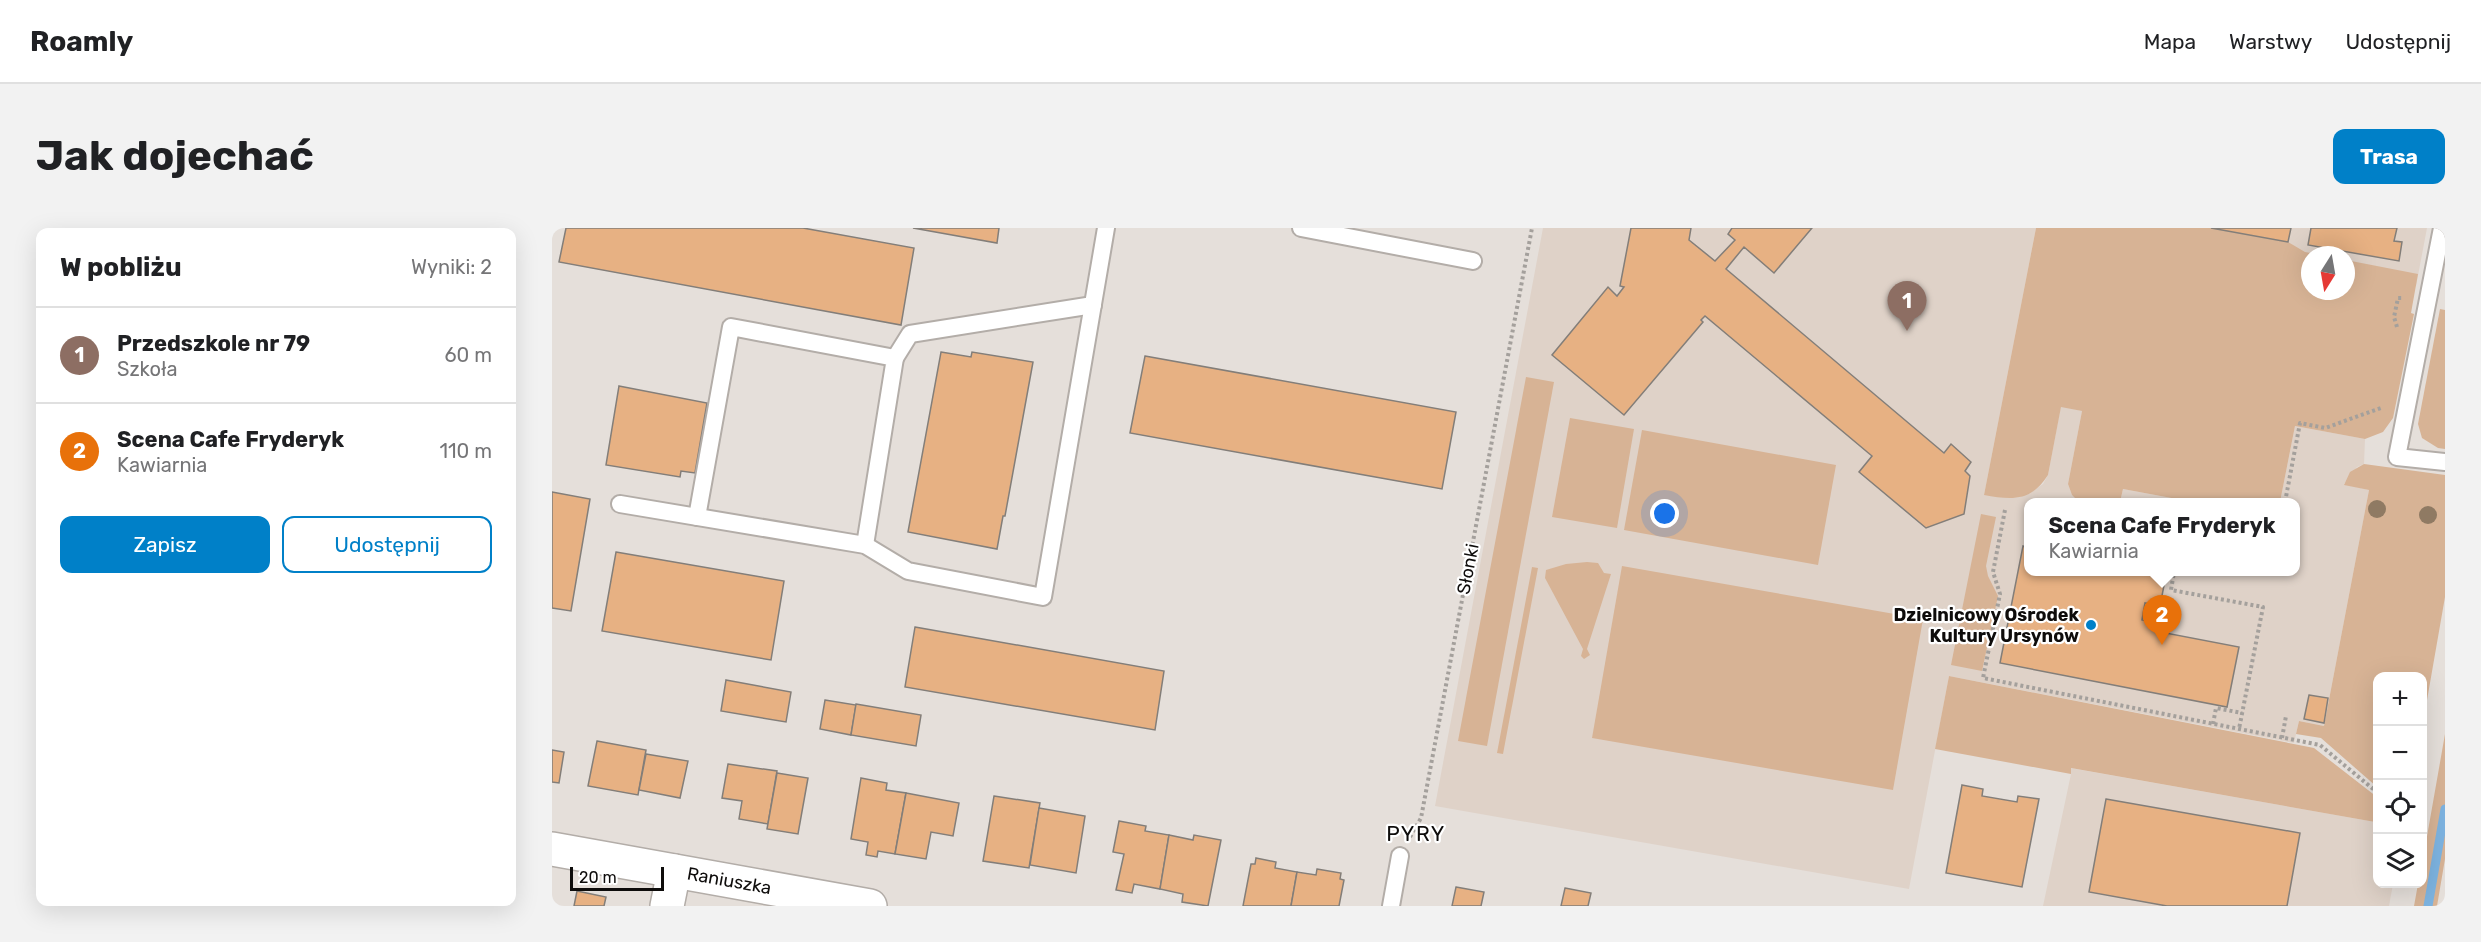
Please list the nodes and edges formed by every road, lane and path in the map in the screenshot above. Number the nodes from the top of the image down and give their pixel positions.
1 (1106, 228) edge
2 (1301, 228) edge
3 (1532, 228) edge
4 (2442, 228) edge
5 (1473, 261) dead end
6 (2428, 303) junction
7 (1093, 305) junction
8 (2397, 328) dead end
9 (895, 358) junction
10 (2384, 397) dead end
11 (2445, 462) edge
12 (2286, 498) edge
13 (620, 504) dead end
14 (2006, 510) dead end
15 (697, 517) junction
16 (865, 545) junction
17 (2173, 576) edge
18 (2242, 713) junction
19 (2286, 716) dead end
20 (2213, 724) junction
21 (2239, 729) junction
22 (2282, 738) junction
23 (2373, 789) edge
24 (552, 849) edge
25 (1400, 856) joint
26 (674, 871) junction
27 (667, 906) edge
28 (870, 906) edge
29 (1390, 906) edge

1 - 7 lane
2 - 5 lane
3 - 25 path, Słonki
4 - 6 lane
6 - 8 path
6 - 11 lane
7 - 9 lane
7 - 16 lane
9 - 15 lane
9 - 16 lane
10 - 12 path
13 - 15 lane
14 - 20 path
15 - 16 lane
17 - 18 path
18 - 20 path
18 - 21 path
19 - 22 path
20 - 21 path
21 - 22 path
22 - 23 path
24 - 26 street, Raniuszka
25 - 29 lane
26 - 27 street
26 - 28 street, Raniuszka

